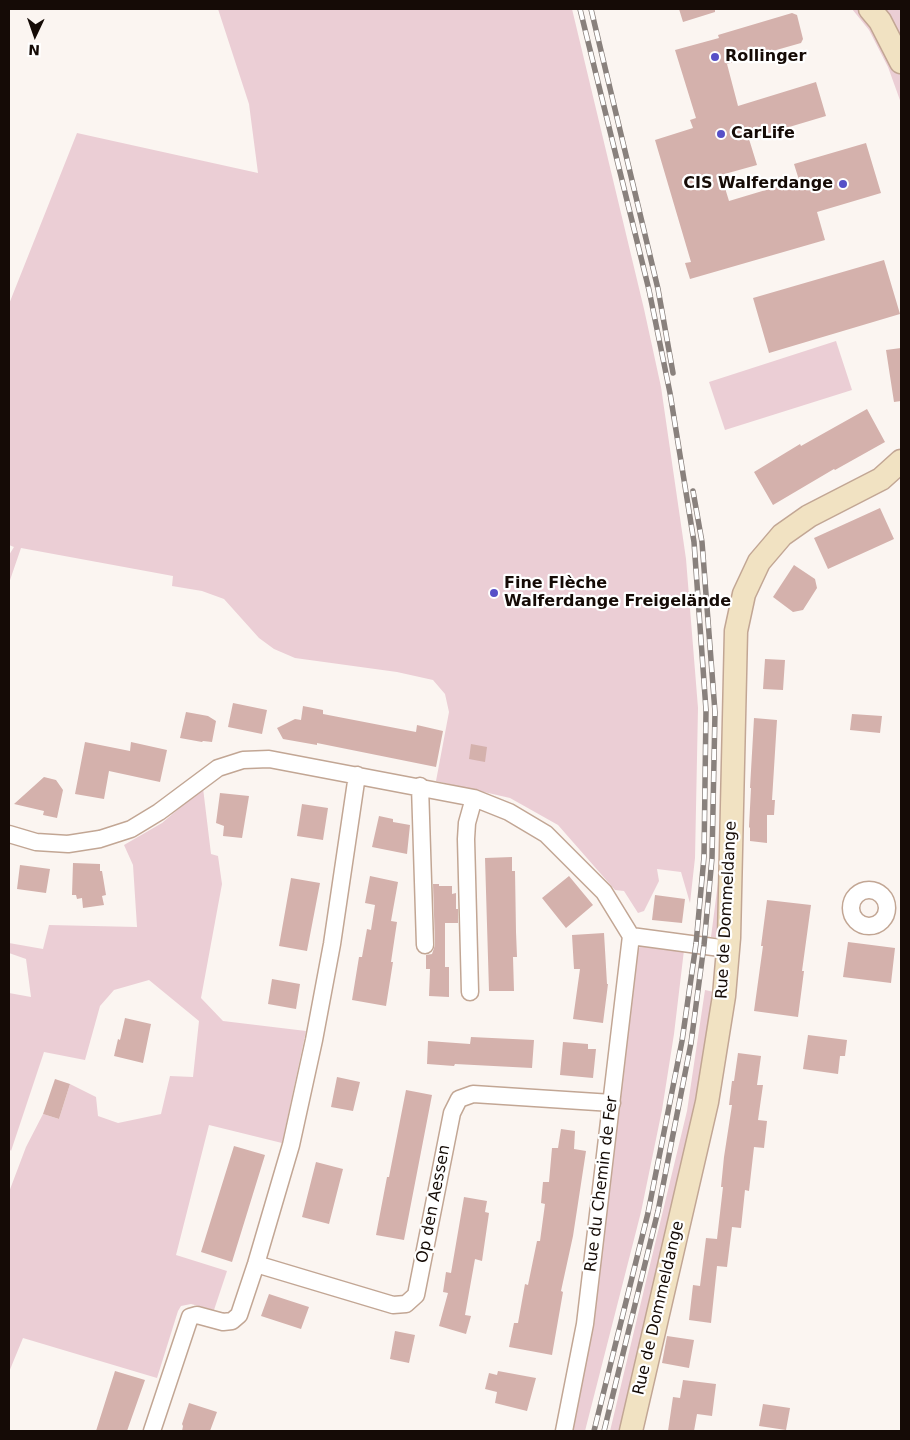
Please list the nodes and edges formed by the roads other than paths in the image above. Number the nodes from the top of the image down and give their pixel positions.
1 (870, 9) edge
2 (901, 62) edge
3 (901, 461) edge
4 (891, 477) edge
5 (357, 775) junction
6 (420, 786) junction
7 (474, 798) junction
8 (9, 834) edge
9 (630, 936) junction
10 (425, 946) dead end
11 (728, 949) junction
12 (470, 992) dead end
13 (612, 1102) junction
14 (256, 1264) junction
15 (152, 1431) edge
16 (564, 1431) edge
17 (631, 1431) edge

1 - 2 main road
3 - 4 main road, Rue de Dommeldange
4 - 11 main road, Rue de Dommeldange
5 - 6 street
5 - 8 street
5 - 14 street
6 - 7 street
6 - 10 street
7 - 9 street
7 - 12 street
9 - 11 street
9 - 13 street, Rue du Chemin de Fer
11 - 17 main road, Rue de Dommeldange
13 - 14 street, Op den Aessen
13 - 16 street, Rue du Chemin de Fer
14 - 15 street

